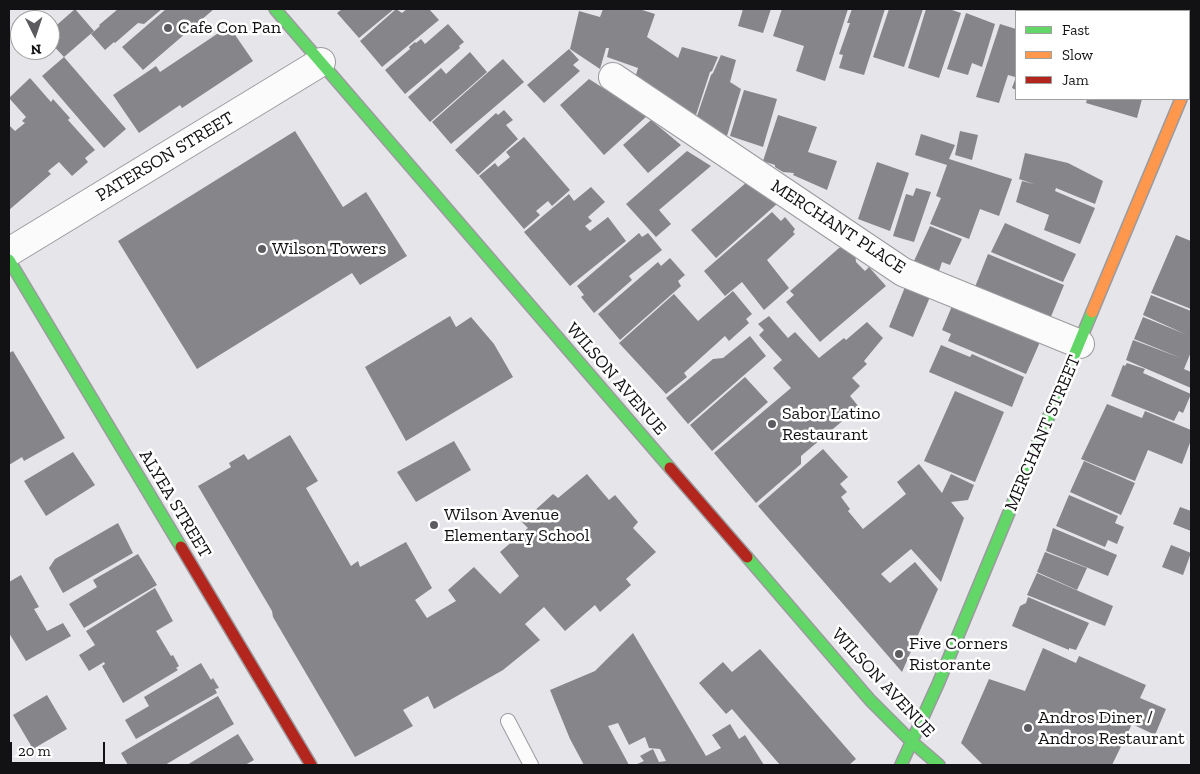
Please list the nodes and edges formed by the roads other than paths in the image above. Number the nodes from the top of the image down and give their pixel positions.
1 (275, 9) edge
2 (320, 62) junction
3 (613, 77) dead end
4 (1181, 100) edge
5 (9, 252) edge
6 (9, 260) edge
7 (1080, 344) junction
8 (508, 721) dead end
9 (911, 741) junction
10 (311, 765) edge
11 (531, 765) edge
12 (901, 765) edge
13 (939, 765) edge

1 - 2 street, WILSON AVENUE
2 - 5 street, PATERSON STREET
2 - 9 street, WILSON AVENUE
3 - 7 street, MERCHANT PLACE
4 - 7 street, MERCHANT STREET
6 - 10 street, ALYEA STREET
7 - 9 street, MERCHANT STREET
8 - 11 lane
9 - 12 street, MERCHANT STREET
9 - 13 street, WILSON AVENUE

